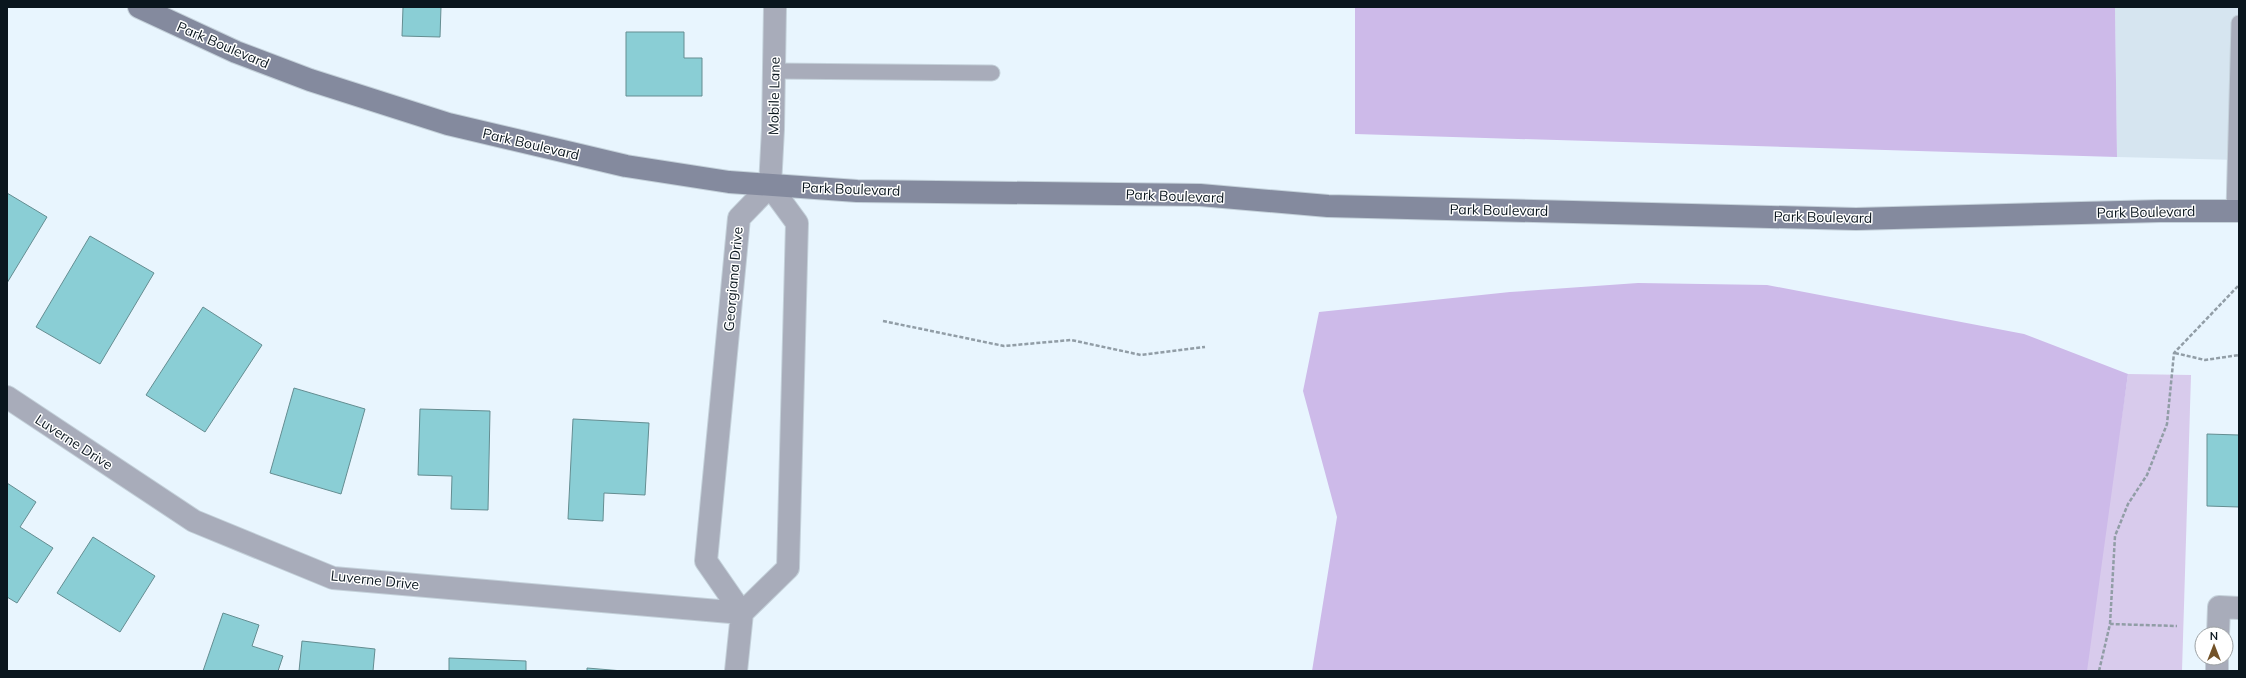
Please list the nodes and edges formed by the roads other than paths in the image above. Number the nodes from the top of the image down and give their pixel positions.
1 (139, 7) edge
2 (775, 7) edge
3 (2239, 23) edge
4 (775, 71) junction
5 (992, 73) dead end
6 (770, 186) junction
7 (2237, 211) edge
8 (7, 397) edge
9 (2229, 608) edge
10 (742, 613) junction
11 (2221, 626) edge
12 (736, 671) edge

1 - 6 main road, Park Boulevard
2 - 4 street, Mobile Lane
3 - 7 lane
4 - 5 lane
4 - 6 street, Mobile Lane
6 - 7 main road, Park Boulevard
6 - 10 street, Georgiana Drive
6 - 10 street
8 - 10 street, Luverne Drive
9 - 11 street
10 - 12 street

